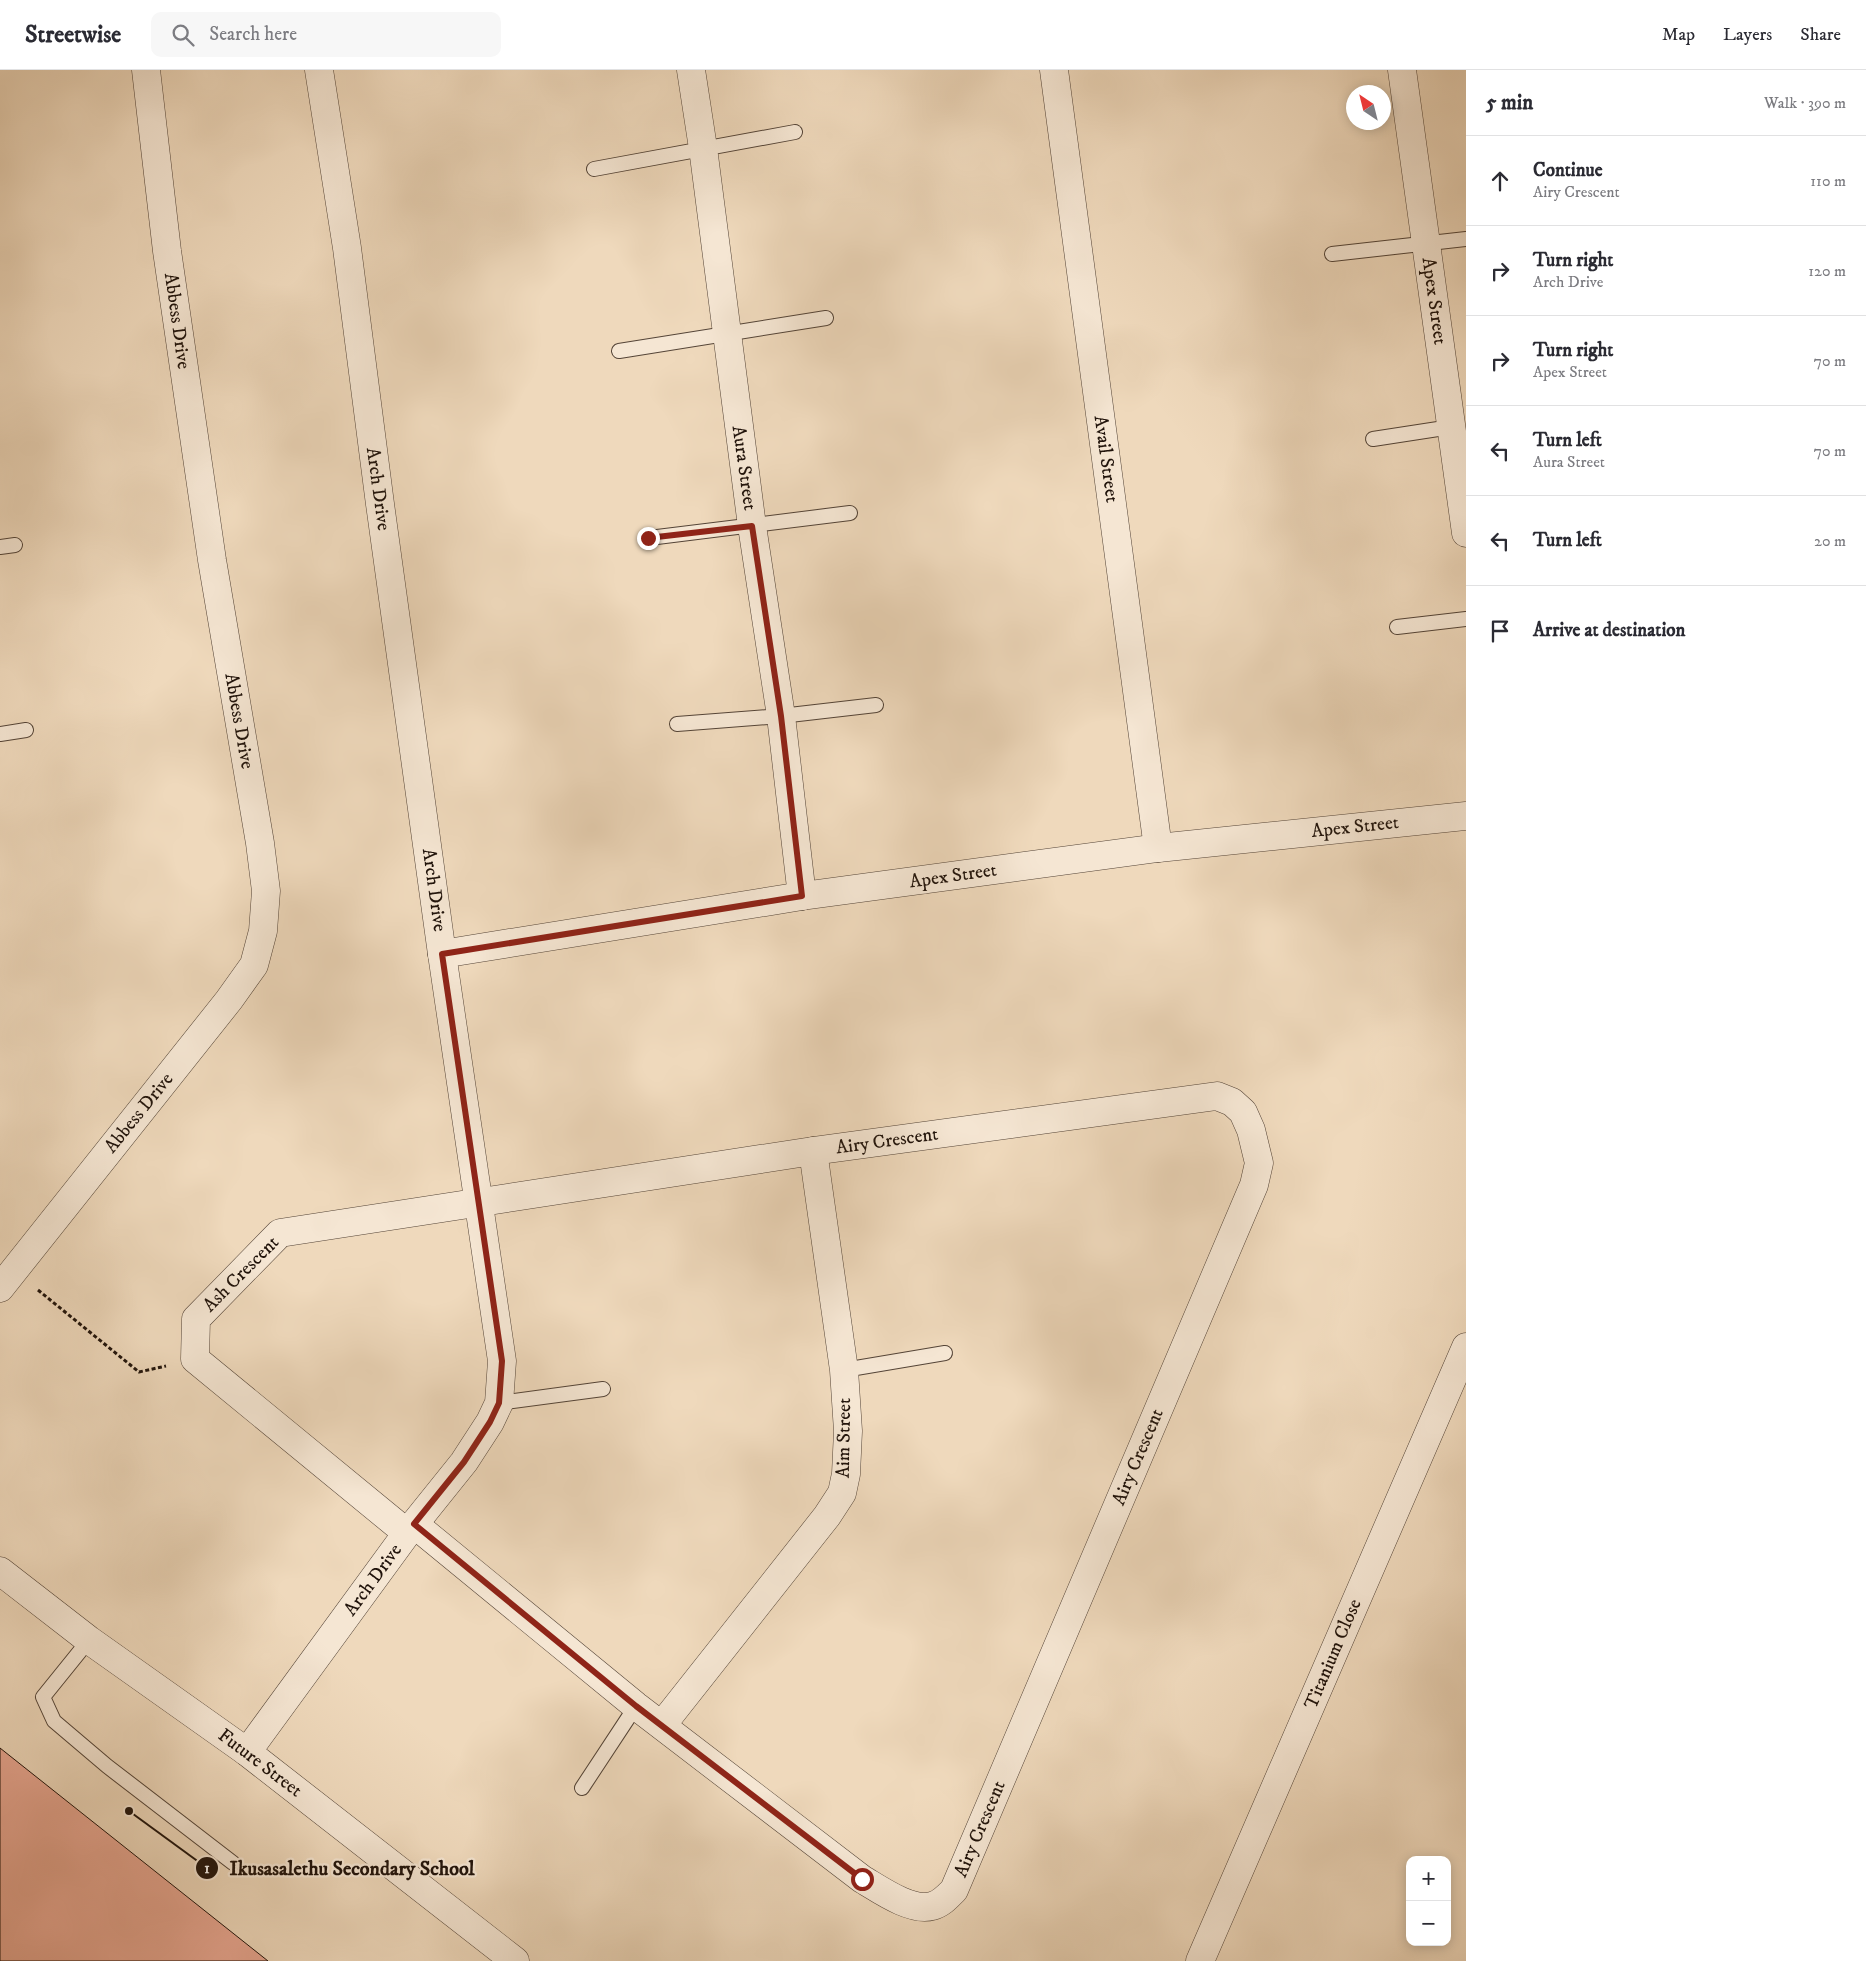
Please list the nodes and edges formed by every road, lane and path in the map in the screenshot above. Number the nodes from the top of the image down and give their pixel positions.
1 (146, 70) edge
2 (318, 70) edge
3 (691, 70) edge
4 (1054, 70) edge
5 (1402, 70) edge
6 (795, 132) dead end
7 (702, 148) junction
8 (594, 169) dead end
9 (1466, 238) edge
10 (1425, 243) junction
11 (1332, 254) dead end
12 (826, 318) dead end
13 (726, 334) junction
14 (619, 351) dead end
15 (1451, 427) junction
16 (1373, 439) dead end
17 (850, 514) dead end
18 (752, 526) junction
19 (1466, 533) edge
20 (648, 538) dead end
21 (15, 545) dead end
22 (0, 547) edge
23 (1466, 619) edge
24 (1397, 627) dead end
25 (876, 704) dead end
26 (781, 716) junction
27 (677, 724) dead end
28 (26, 730) dead end
29 (0, 734) edge
30 (1466, 816) edge
31 (1158, 848) junction
32 (802, 896) junction
33 (442, 954) junction
34 (813, 1151) junction
35 (480, 1201) junction
36 (7, 1279) edge
37 (1466, 1347) edge
38 (945, 1353) dead end
39 (195, 1359) junction
40 (844, 1370) junction
41 (603, 1389) dead end
42 (499, 1403) junction
43 (410, 1528) junction
44 (0, 1571) edge
45 (89, 1640) junction
46 (636, 1706) junction
47 (662, 1726) junction
48 (247, 1752) junction
49 (582, 1788) dead end
50 (233, 1863) dead end
51 (515, 1961) edge
52 (1200, 1961) edge

1 - 36 street, Abbess Drive
2 - 33 street, Arch Drive
3 - 7 street, Aura Street
4 - 31 street, Avail Street
5 - 10 street, Apex Street
6 - 7 lane
7 - 8 lane
7 - 13 street, Aura Street
9 - 10 lane
10 - 11 lane
10 - 15 street, Apex Street
12 - 13 lane
13 - 14 lane
13 - 18 street, Aura Street
15 - 16 lane
15 - 19 street, Apex Street
17 - 18 lane
18 - 20 lane
18 - 26 street, Aura Street
21 - 22 lane
23 - 24 lane
25 - 26 lane
26 - 27 lane
26 - 32 street, Aura Street
28 - 29 lane
30 - 31 street, Apex Street
31 - 32 street, Apex Street
32 - 33 street, Apex Street
33 - 35 street, Arch Drive
34 - 35 street, Airy Crescent
34 - 40 street, Aim Street
34 - 47 street, Airy Crescent
35 - 39 street, Ash Crescent
35 - 42 street, Arch Drive
36 - 39 path
37 - 52 street, Titanium Close
38 - 40 lane
39 - 43 street
40 - 47 street, Aim Street
41 - 42 lane
42 - 43 street, Arch Drive
43 - 46 street, Airy Crescent
43 - 48 street, Arch Drive
44 - 45 street, Future Street
45 - 48 street, Future Street
45 - 50 lane
46 - 47 street, Airy Crescent
46 - 49 lane
48 - 51 street, Future Street

